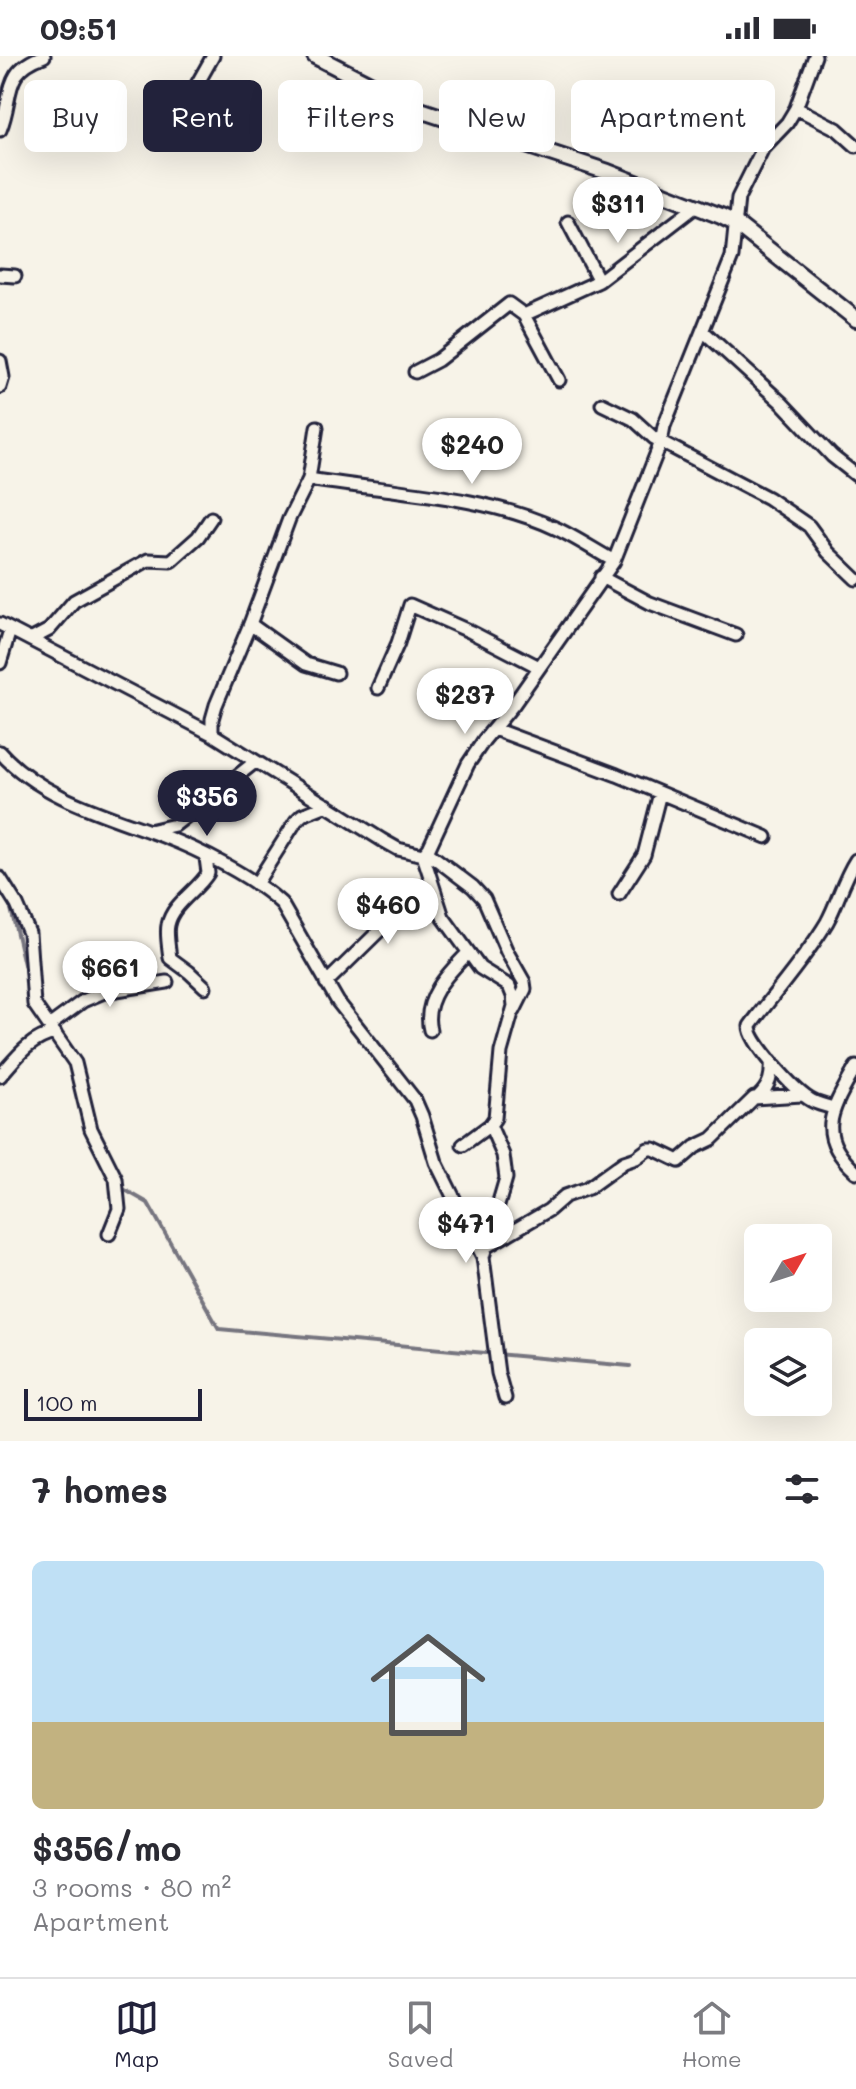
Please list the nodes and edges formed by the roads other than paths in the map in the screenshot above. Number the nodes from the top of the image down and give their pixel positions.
1 (44, 56) edge
2 (213, 56) edge
3 (315, 56) edge
4 (815, 56) edge
5 (199, 80) edge
6 (796, 108) junction
7 (0, 130) edge
8 (856, 146) edge
9 (695, 207) junction
10 (568, 222) dead end
11 (735, 223) junction
12 (0, 275) edge
13 (15, 276) dead end
14 (599, 281) junction
15 (524, 315) junction
16 (856, 319) edge
17 (703, 331) junction
18 (0, 361) edge
19 (415, 372) dead end
20 (559, 380) dead end
21 (0, 387) edge
22 (602, 404) dead end
23 (317, 427) dead end
24 (661, 442) junction
25 (856, 475) edge
26 (309, 479) junction
27 (211, 518) dead end
28 (614, 561) junction
29 (601, 577) junction
30 (856, 579) edge
31 (250, 624) junction
32 (5, 627) edge
33 (736, 635) dead end
34 (32, 639) junction
35 (0, 663) edge
36 (539, 667) junction
37 (336, 673) dead end
38 (378, 688) dead end
39 (494, 729) junction
40 (212, 734) junction
41 (0, 752) edge
42 (255, 762) junction
43 (660, 793) junction
44 (327, 805) junction
45 (149, 831) junction
46 (766, 837) dead end
47 (425, 853) junction
48 (206, 858) junction
49 (856, 860) edge
50 (0, 878) edge
51 (256, 884) junction
52 (434, 889) junction
53 (619, 894) dead end
54 (468, 953) junction
55 (167, 982) dead end
56 (326, 983) junction
57 (205, 987) dead end
58 (511, 1017) junction
59 (52, 1030) junction
60 (430, 1030) dead end
61 (771, 1060) junction
62 (856, 1067) edge
63 (0, 1076) edge
64 (802, 1095) junction
65 (759, 1096) junction
66 (833, 1108) junction
67 (490, 1125) junction
68 (463, 1145) dead end
69 (856, 1172) edge
70 (109, 1234) dead end
71 (483, 1253) junction
72 (505, 1398) dead end

1 - 7 street
2 - 5 street
3 - 9 street
4 - 6 street
6 - 8 street
6 - 11 street
9 - 11 street
9 - 14 street
10 - 14 street
11 - 16 street
11 - 17 street
12 - 13 street
14 - 15 street
15 - 19 street
15 - 20 street
17 - 24 street
17 - 25 street
18 - 21 street
22 - 24 street
23 - 26 street
24 - 28 street
24 - 30 street
26 - 28 street
26 - 31 street
27 - 34 street
28 - 29 street
29 - 33 street
29 - 36 street
31 - 37 street
31 - 40 street
32 - 34 street
32 - 35 street
34 - 40 street
36 - 38 street
36 - 39 street
39 - 43 street
39 - 47 street
40 - 42 street
41 - 45 street
42 - 44 street
42 - 45 street
43 - 46 street
43 - 53 street
44 - 47 street
44 - 51 street
45 - 48 street
47 - 52 street
47 - 58 street
48 - 51 street
48 - 57 street
49 - 61 street
50 - 59 street
51 - 56 street
52 - 54 street
52 - 56 street
54 - 58 street
54 - 60 street
55 - 59 street
56 - 71 street
58 - 67 street
59 - 63 street
59 - 70 street
61 - 64 street
61 - 65 street
62 - 66 street
64 - 65 street
64 - 66 street
65 - 71 street
66 - 69 street
67 - 68 street
67 - 71 street
71 - 72 street

